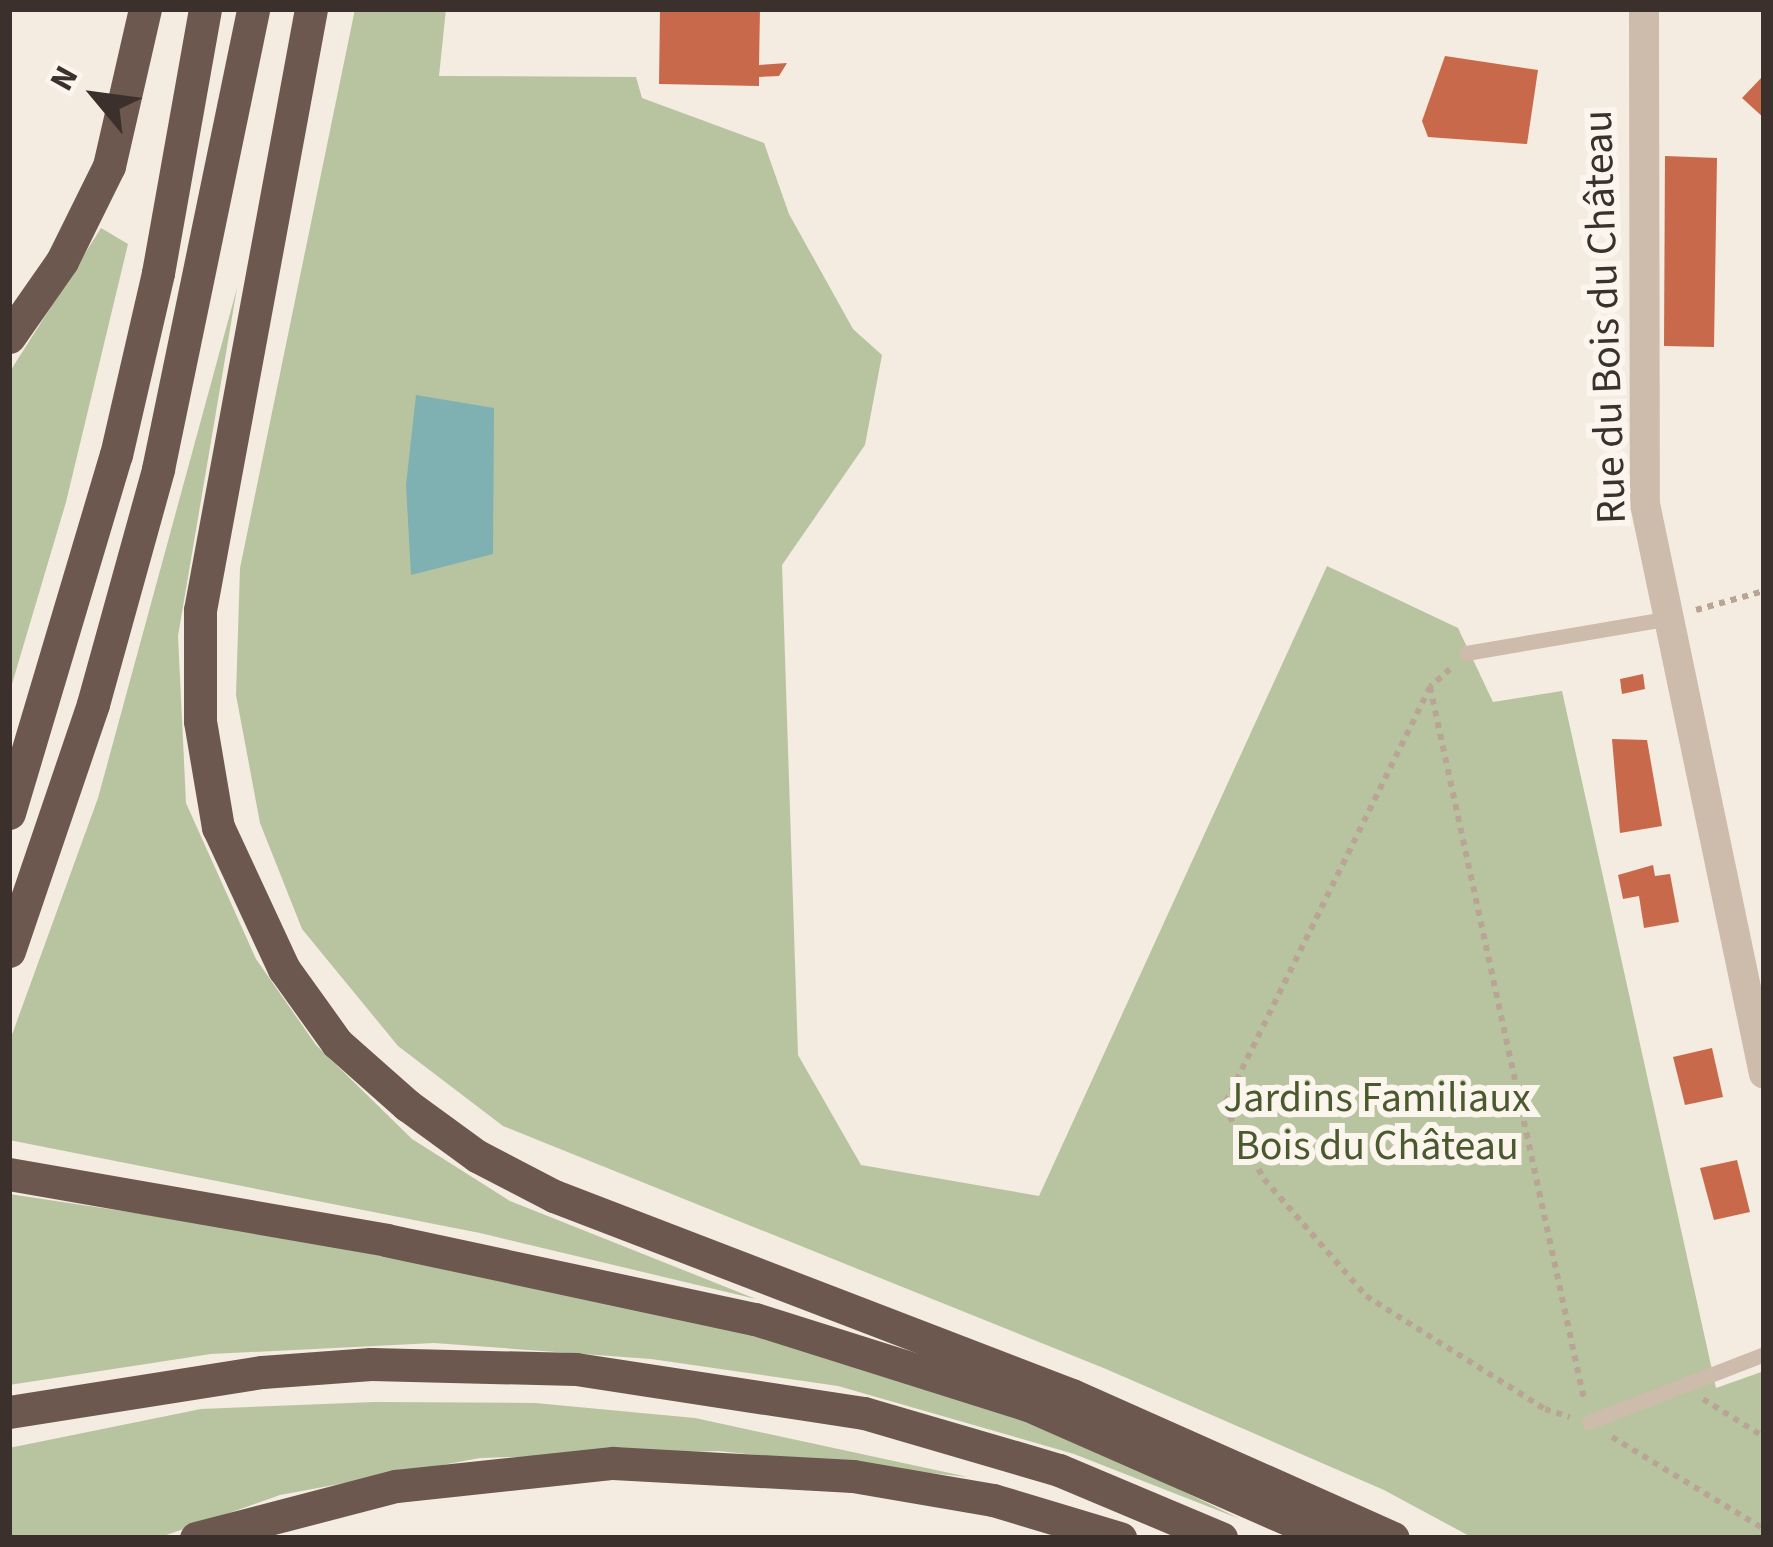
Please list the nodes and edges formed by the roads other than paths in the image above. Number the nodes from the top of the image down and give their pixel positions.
1 (145, 9) edge
2 (205, 9) edge
3 (253, 9) edge
4 (310, 9) edge
5 (1618, 9) edge
6 (1644, 9) edge
7 (1638, 51) junction
8 (9, 338) edge
9 (1670, 618) junction
10 (1466, 653) road end
11 (9, 813) edge
12 (9, 951) edge
13 (1764, 1074) edge
14 (25, 1177) edge
15 (1764, 1354) edge
16 (9, 1412) edge
17 (1589, 1422) road end
18 (196, 1538) edge
19 (1120, 1538) edge
20 (1221, 1538) edge
21 (1331, 1538) edge
22 (1393, 1538) edge

1 - 8 highway
2 - 11 highway
3 - 12 highway
4 - 22 highway
5 - 7 street, Rue du Bois du Château
6 - 7 street, Rue du Bois du Château
7 - 9 street, Rue du Bois du Château
9 - 10 lane
9 - 13 street, Rue du Bois du Château
14 - 21 highway
15 - 17 lane
16 - 20 highway
18 - 19 highway

